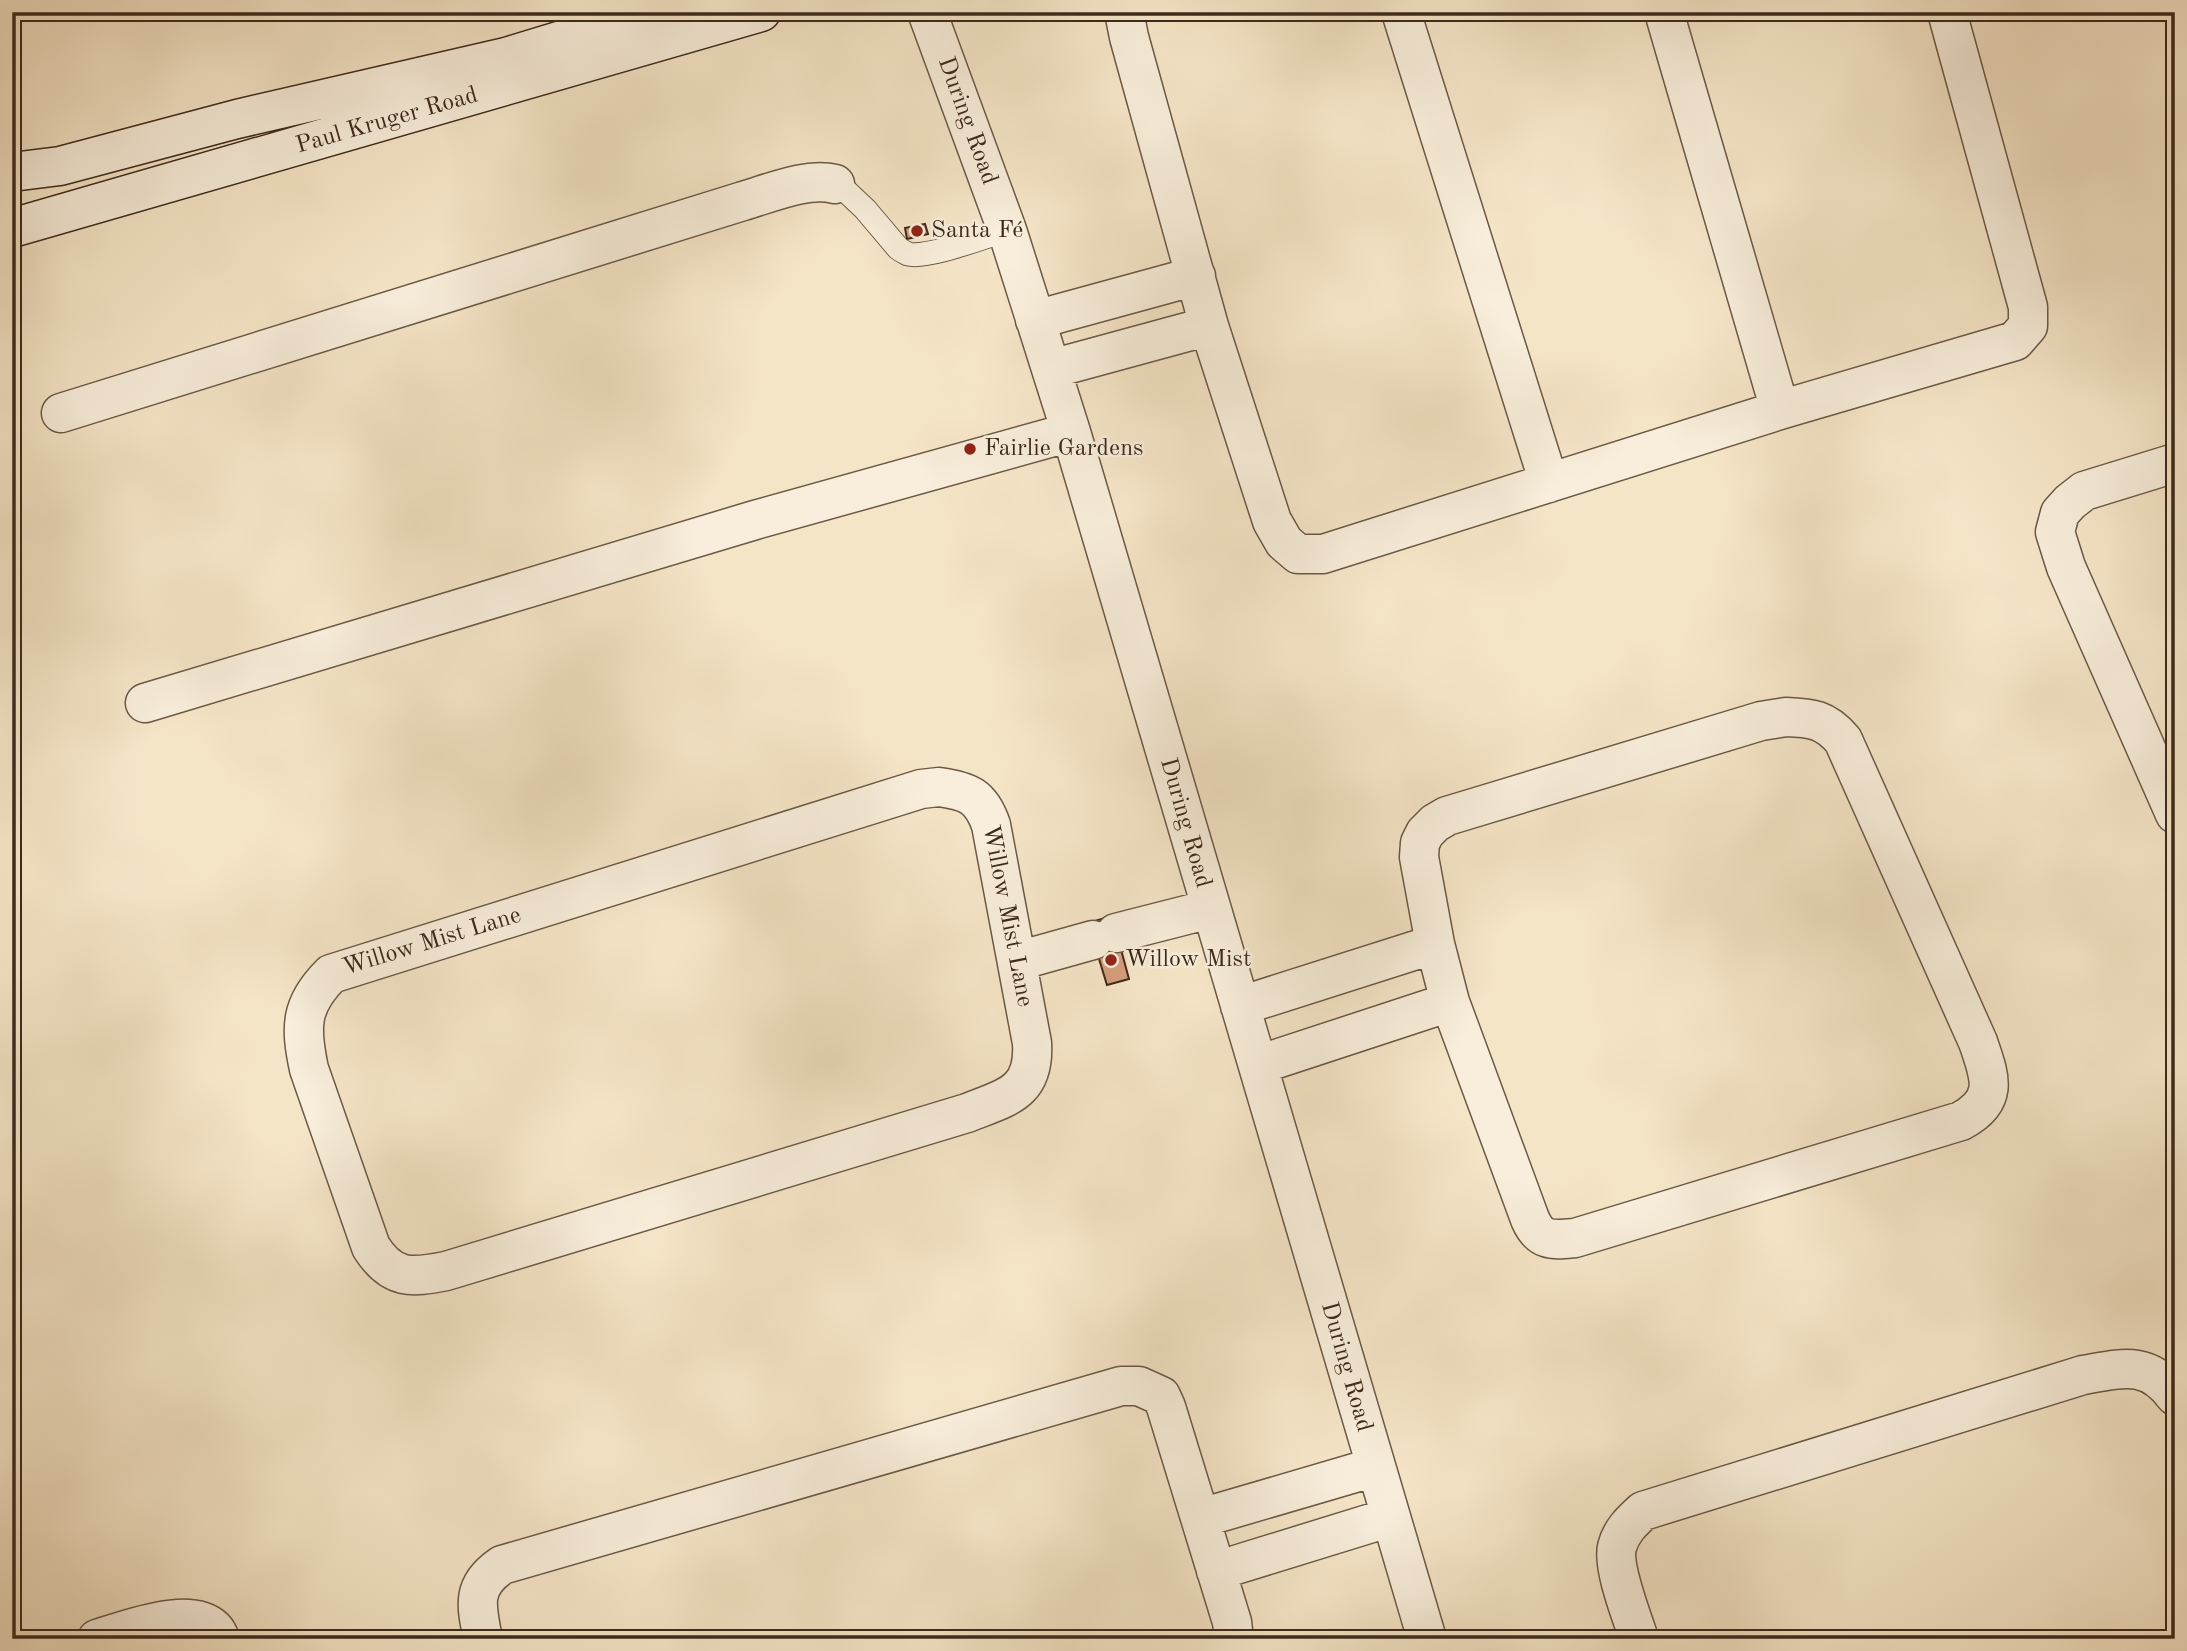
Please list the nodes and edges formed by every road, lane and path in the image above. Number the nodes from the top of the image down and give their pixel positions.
1 (654, 12) edge
2 (761, 12) edge
3 (927, 12) edge
4 (1124, 12) edge
5 (1401, 12) edge
6 (1664, 12) edge
7 (1947, 12) edge
8 (12, 172) edge
9 (835, 184) joint
10 (12, 228) edge
11 (1007, 230) junction
12 (1196, 276) junction
13 (1035, 320) junction
14 (1209, 326) junction
15 (1051, 369) junction
16 (1780, 410) junction
17 (61, 414) dead end
18 (1071, 432) junction
19 (2175, 463) edge
20 (1549, 483) junction
21 (145, 703) dead end
22 (2170, 792) edge
23 (1210, 909) junction
24 (1435, 944) junction
25 (1018, 961) junction
26 (1450, 1002) junction
27 (1240, 1006) junction
28 (1258, 1065) junction
29 (2175, 1396) edge
30 (1375, 1467) junction
31 (1391, 1517) junction
32 (1201, 1518) junction
33 (1216, 1571) junction
34 (97, 1639) edge
35 (220, 1639) edge
36 (482, 1639) edge
37 (1234, 1639) edge
38 (1427, 1639) edge
39 (1639, 1639) edge

1 - 8 street, Paul Kruger Road
2 - 10 street, Paul Kruger Road
3 - 11 street, During Road
4 - 12 street
5 - 20 street
6 - 16 street
7 - 16 street
9 - 11 lane
9 - 17 street
11 - 13 street, During Road
12 - 13 street
12 - 14 street
13 - 15 street, During Road
14 - 15 street
14 - 20 street
15 - 18 street, During Road
16 - 20 street
18 - 21 street
18 - 23 street, During Road
19 - 22 street
23 - 25 street
23 - 27 street, During Road
24 - 26 street
24 - 26 street
24 - 27 street
25 - 25 street, Willow Mist Lane
26 - 28 street
27 - 28 street, During Road
28 - 30 street, During Road
29 - 39 street
30 - 31 street, During Road
30 - 32 street
31 - 33 street
31 - 38 street, During Road
32 - 33 street
32 - 36 street
33 - 37 street
34 - 35 street

